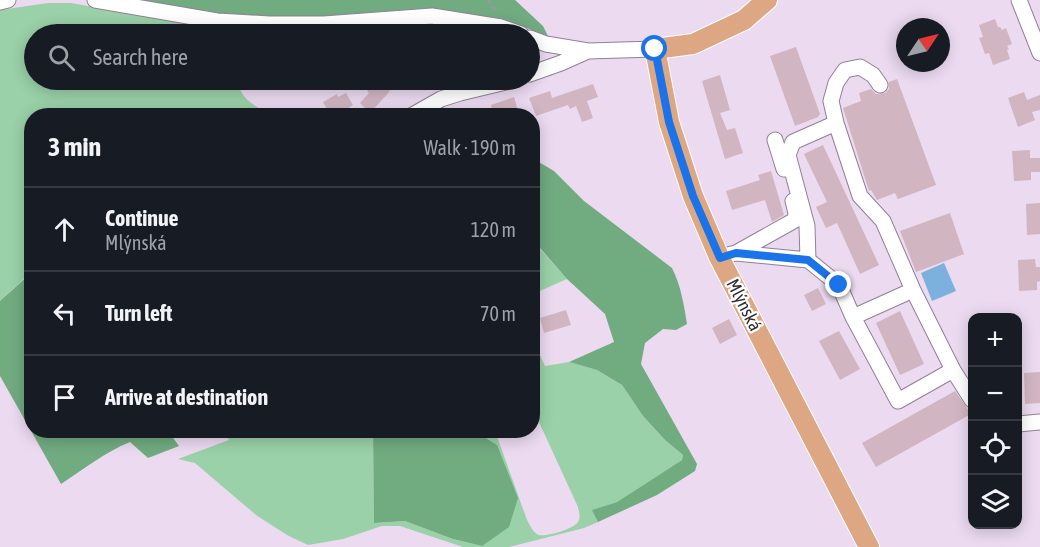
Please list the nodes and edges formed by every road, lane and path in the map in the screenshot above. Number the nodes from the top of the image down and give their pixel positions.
1 (8, 0) edge
2 (95, 0) edge
3 (767, 0) edge
4 (1020, 0) edge
5 (0, 2) edge
6 (269, 24) edge
7 (269, 24) edge
8 (324, 24) edge
9 (324, 24) edge
10 (482, 24) edge
11 (540, 42) edge
12 (655, 49) junction
13 (588, 51) junction
14 (1040, 53) edge
15 (540, 70) edge
16 (880, 86) dead end
17 (472, 90) edge
18 (425, 108) edge
19 (836, 123) junction
20 (776, 140) dead end
21 (728, 255) junction
22 (808, 260) junction
23 (913, 290) junction
24 (853, 317) junction
25 (953, 370) junction
26 (968, 394) edge
27 (1040, 422) edge
28 (1022, 424) edge
29 (869, 547) edge

1 - 5 street
2 - 6 street
3 - 12 main road
4 - 14 street
7 - 8 street
9 - 10 street
11 - 13 street
12 - 13 street
12 - 21 main road, Mlýnská
13 - 15 street
16 - 19 street
17 - 18 street
19 - 22 street
19 - 23 street
20 - 21 street
21 - 22 street
21 - 29 main road, Mlýnská
22 - 24 street
23 - 24 street
23 - 25 street
24 - 25 street
25 - 26 street
27 - 28 street

